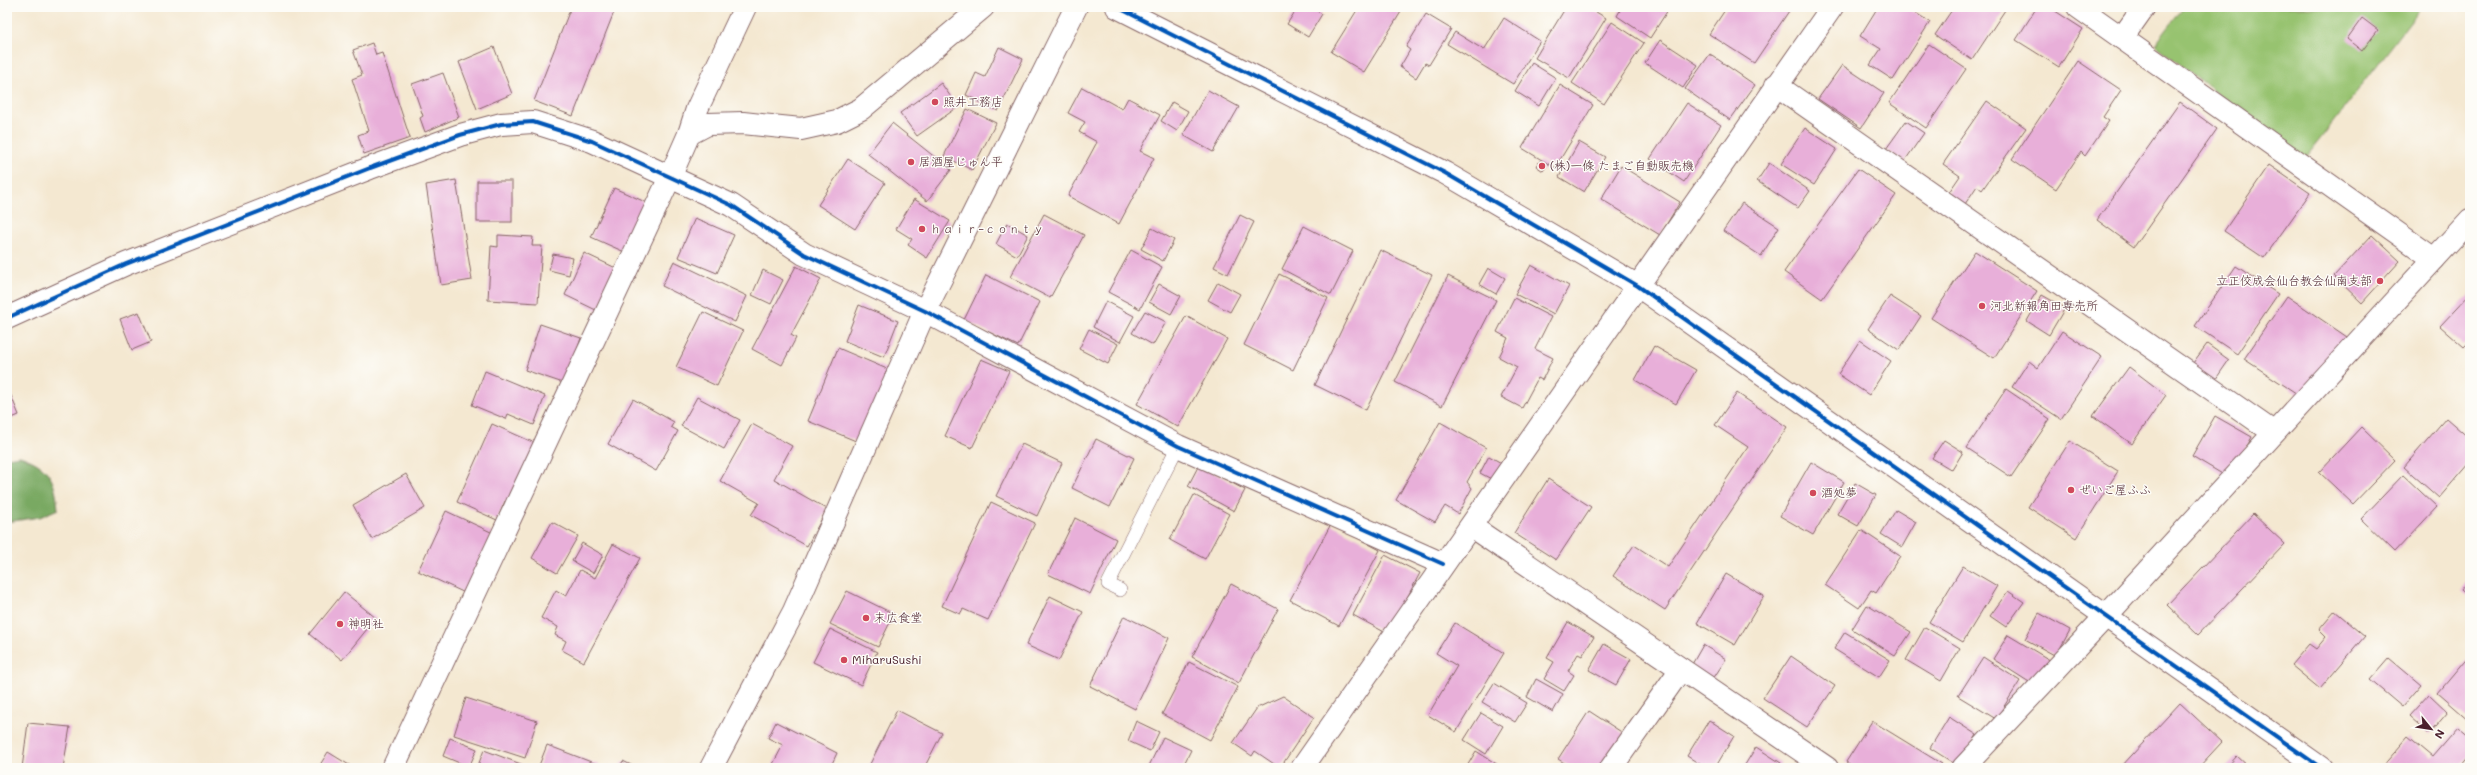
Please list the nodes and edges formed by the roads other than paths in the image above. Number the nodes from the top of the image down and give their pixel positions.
1 (744, 7) edge
2 (983, 7) edge
3 (1076, 7) edge
4 (1118, 7) edge
5 (1832, 7) edge
6 (2078, 7) edge
7 (2144, 7) edge
8 (2122, 38) junction
9 (1776, 85) junction
10 (689, 134) junction
11 (671, 175) junction
12 (2470, 220) edge
13 (2434, 259) junction
14 (1638, 286) junction
15 (925, 311) junction
16 (7, 318) edge
17 (2273, 432) junction
18 (1178, 446) junction
19 (1472, 527) junction
20 (1443, 564) junction
21 (1120, 590) dead end
22 (2106, 616) junction
23 (1681, 669) junction
24 (393, 768) edge
25 (711, 768) edge
26 (1302, 768) edge
27 (1611, 768) edge
28 (1827, 768) edge
29 (1963, 768) edge
30 (2321, 768) edge

1 - 10 street
2 - 10 street
3 - 15 street
4 - 14 street
5 - 9 street
6 - 8 street
7 - 8 street
8 - 13 street
9 - 14 street
9 - 17 street
10 - 11 street
11 - 15 street
11 - 16 street
11 - 24 street
12 - 13 street
13 - 17 street
14 - 19 street
14 - 22 street
15 - 18 street
15 - 25 street
17 - 22 street
18 - 20 street
18 - 21 lane
19 - 20 street
19 - 23 street
20 - 26 street
22 - 29 street
22 - 30 street
23 - 27 street
23 - 28 street

